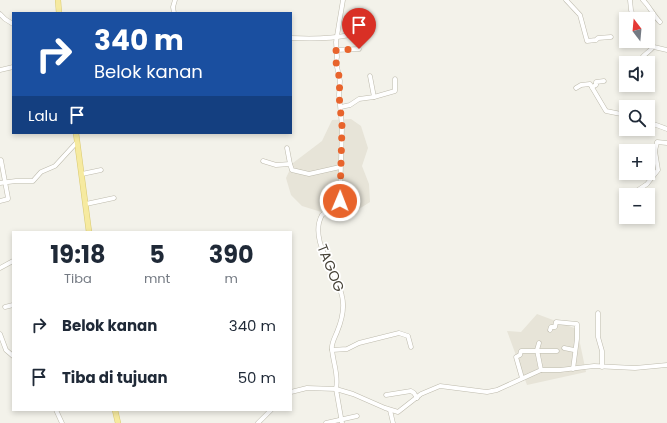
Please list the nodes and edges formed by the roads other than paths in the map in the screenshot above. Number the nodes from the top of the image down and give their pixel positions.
1 (58, 0) edge
2 (175, 0) edge
3 (343, 0) edge
4 (566, 0) edge
5 (630, 0) edge
6 (643, 0) edge
7 (59, 12) edge
8 (174, 12) edge
9 (632, 12) edge
10 (0, 14) edge
11 (660, 22) dead end
12 (12, 24) edge
13 (350, 35) dead end
14 (611, 37) dead end
15 (292, 38) edge
16 (337, 38) junction
17 (655, 47) edge
18 (652, 48) edge
19 (359, 49) dead end
20 (336, 50) junction
21 (667, 50) edge
22 (644, 56) edge
23 (12, 67) edge
24 (0, 70) edge
25 (370, 76) dead end
26 (395, 79) dead end
27 (604, 81) dead end
28 (592, 86) junction
29 (576, 88) dead end
30 (374, 97) junction
31 (340, 107) junction
32 (619, 114) edge
33 (655, 125) edge
34 (667, 129) edge
35 (76, 134) edge
36 (77, 142) junction
37 (667, 143) edge
38 (287, 148) dead end
39 (2, 160) dead end
40 (263, 161) dead end
41 (290, 164) junction
42 (340, 167) junction
43 (101, 170) dead end
44 (82, 174) junction
45 (6, 182) junction
46 (0, 183) edge
47 (641, 188) edge
48 (114, 198) dead end
49 (0, 201) edge
50 (86, 204) junction
51 (89, 231) edge
52 (12, 262) edge
53 (0, 268) edge
54 (12, 305) edge
55 (5, 307) dead end
56 (598, 313) dead end
57 (550, 330) dead end
58 (0, 334) edge
59 (539, 342) dead end
60 (411, 347) dead end
61 (564, 348) dead end
62 (332, 350) junction
63 (537, 350) junction
64 (574, 350) junction
65 (557, 351) dead end
66 (12, 355) edge
67 (667, 365) edge
68 (602, 367) junction
69 (573, 369) junction
70 (541, 370) junction
71 (522, 378) junction
72 (336, 389) junction
73 (292, 392) edge
74 (386, 395) dead end
75 (416, 398) junction
76 (390, 410) junction
77 (56, 411) edge
78 (115, 411) edge
79 (270, 411) edge
80 (356, 416) dead end
81 (342, 421) edge
82 (62, 423) edge
83 (118, 423) edge
84 (258, 423) edge
85 (326, 423) edge
86 (393, 423) edge

1 - 7 main road
2 - 8 street
3 - 16 street, TAGOG
4 - 14 street
5 - 9 street
6 - 11 street
10 - 12 street
13 - 16 street
15 - 16 street
16 - 20 street, TAGOG
17 - 21 street
18 - 22 street
19 - 20 street
20 - 31 street, TAGOG
23 - 24 street
25 - 30 street
26 - 30 street
27 - 28 street
28 - 29 street
28 - 32 street
30 - 31 street
31 - 42 street, TAGOG
33 - 34 street
35 - 36 main road
36 - 44 main road
36 - 45 street
37 - 47 street
38 - 41 street
39 - 45 street
40 - 41 street
41 - 42 street
42 - 62 street, TAGOG
43 - 44 street
44 - 50 main road
45 - 46 street
45 - 49 street
48 - 50 street
50 - 51 main road
52 - 53 street
54 - 55 street
56 - 68 street
57 - 64 street
58 - 66 street
59 - 63 street
60 - 62 street
61 - 64 street
62 - 72 street
63 - 65 street
63 - 70 street
63 - 71 street
64 - 69 street
67 - 68 street
68 - 69 street
69 - 70 street
70 - 71 street
71 - 75 street
72 - 73 street
72 - 76 street
72 - 81 street
74 - 75 street
75 - 76 street
76 - 86 street
77 - 82 street
78 - 83 main road
79 - 84 street
80 - 81 street
81 - 85 street

